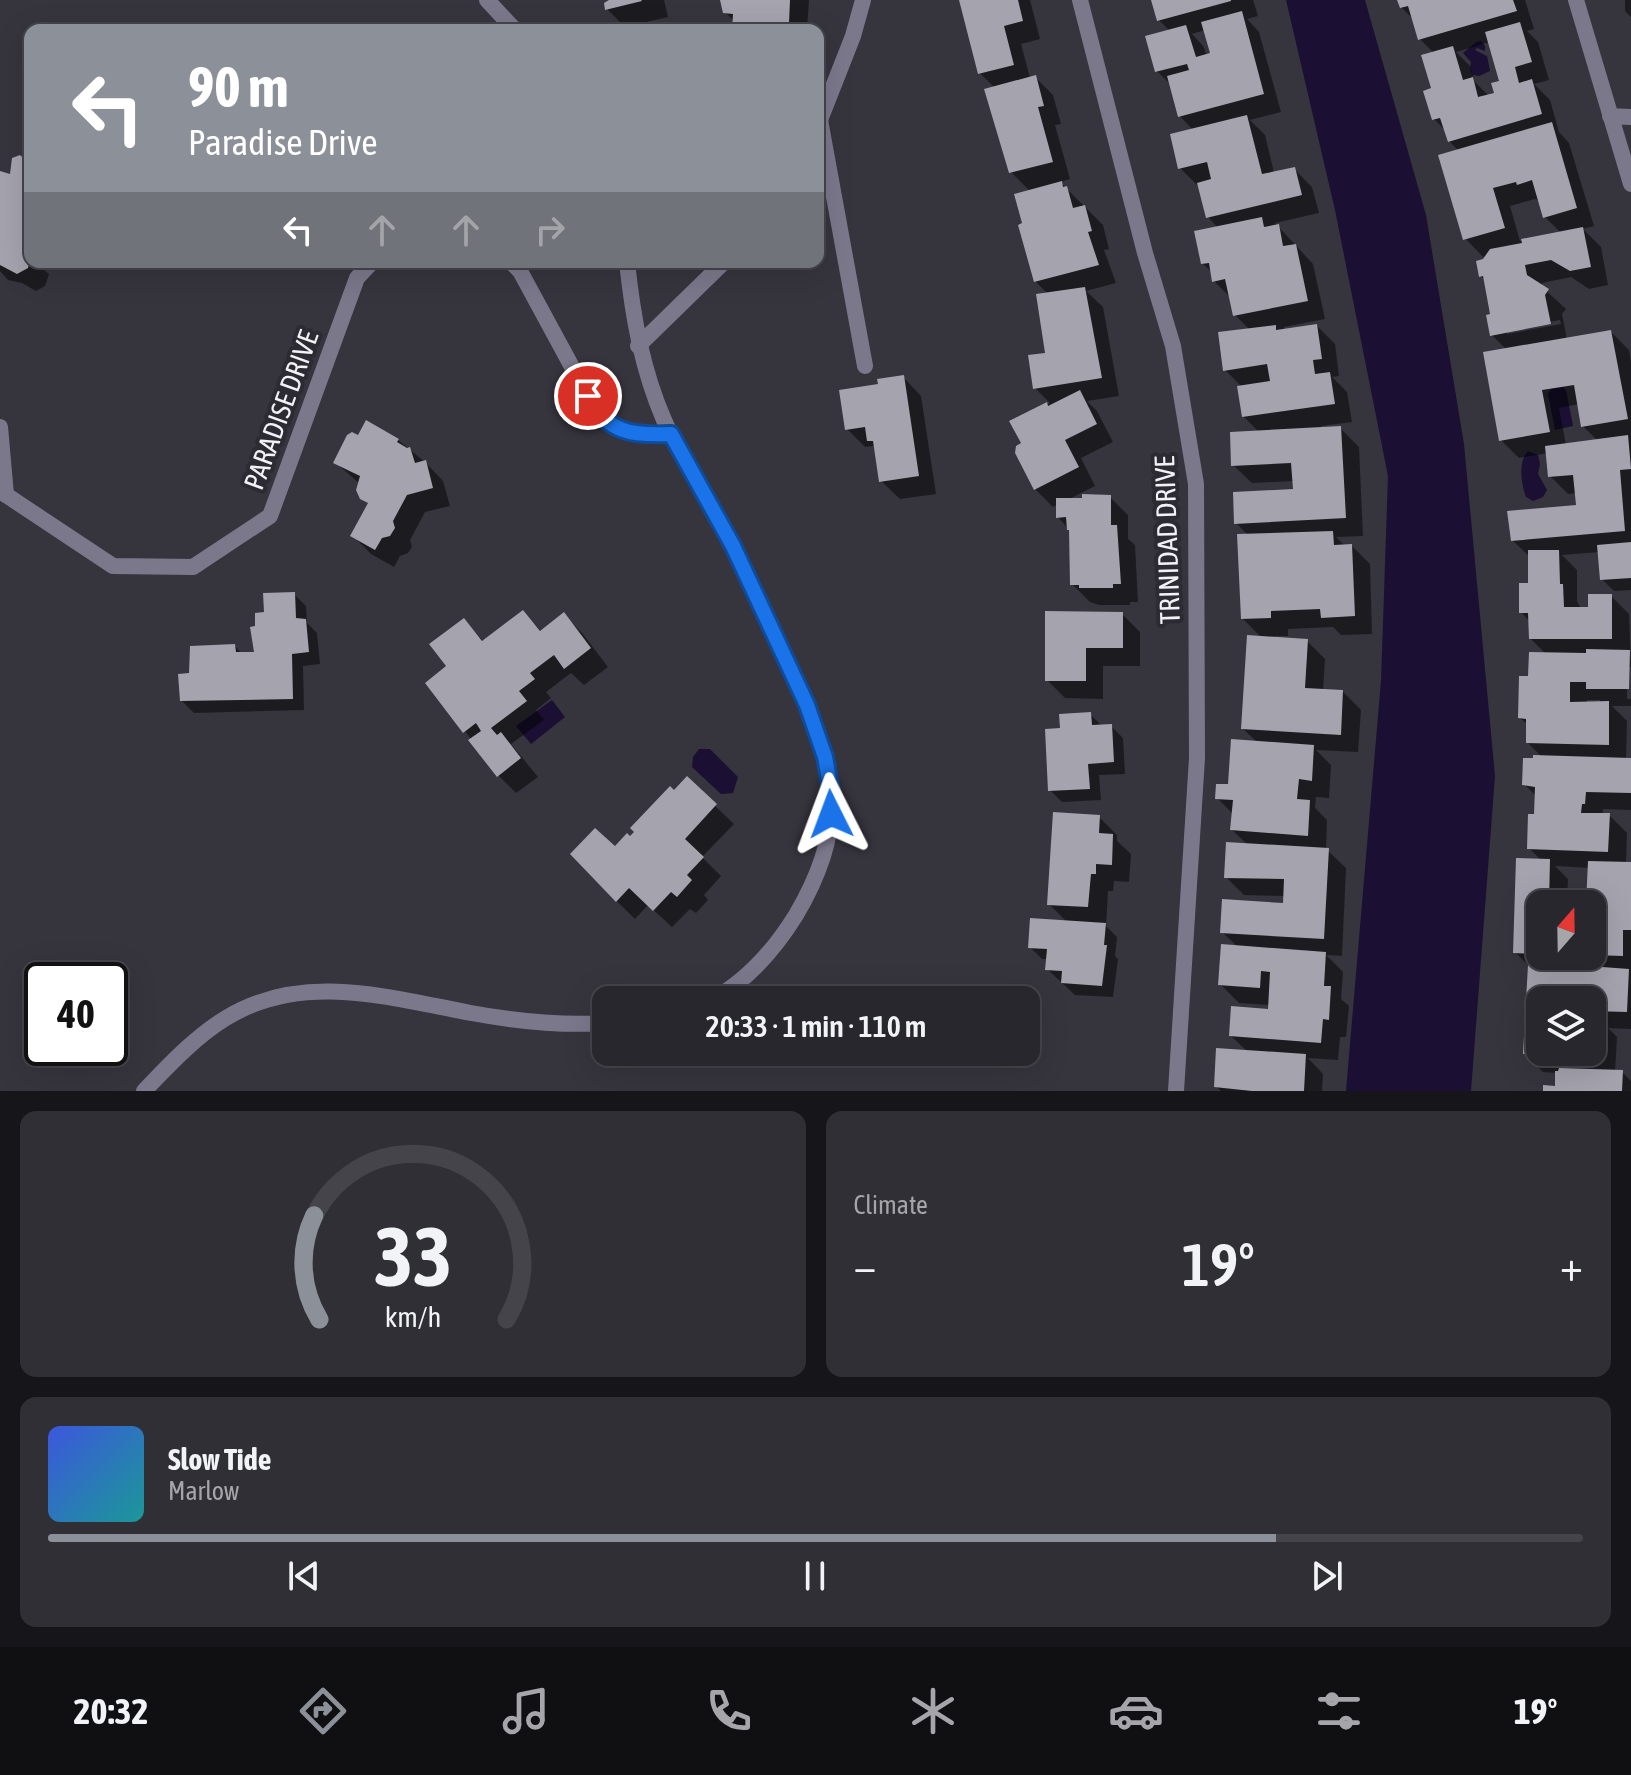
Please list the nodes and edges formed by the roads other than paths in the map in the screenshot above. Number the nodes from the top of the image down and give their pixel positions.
1 (487, 0) edge
2 (863, 0) edge
3 (1080, 0) edge
4 (1576, 0) edge
5 (509, 24) edge
6 (824, 110) edge
7 (1610, 116) junction
8 (1631, 117) edge
9 (824, 149) edge
10 (1631, 184) edge
11 (366, 268) edge
12 (517, 268) edge
13 (628, 268) edge
14 (718, 268) edge
15 (638, 346) junction
16 (865, 366) dead end
17 (0, 427) edge
18 (671, 434) junction
19 (3, 493) edge
20 (731, 986) edge
21 (592, 1022) edge
22 (144, 1091) edge
23 (1176, 1091) edge

1 - 5 street
2 - 6 street
3 - 23 street, TRINIDAD DRIVE
4 - 7 street
7 - 8 street
7 - 10 street
9 - 16 street
11 - 19 street, PARADISE DRIVE
12 - 18 street
13 - 15 street
14 - 15 street
15 - 18 street
17 - 19 street
18 - 20 street
21 - 22 street

